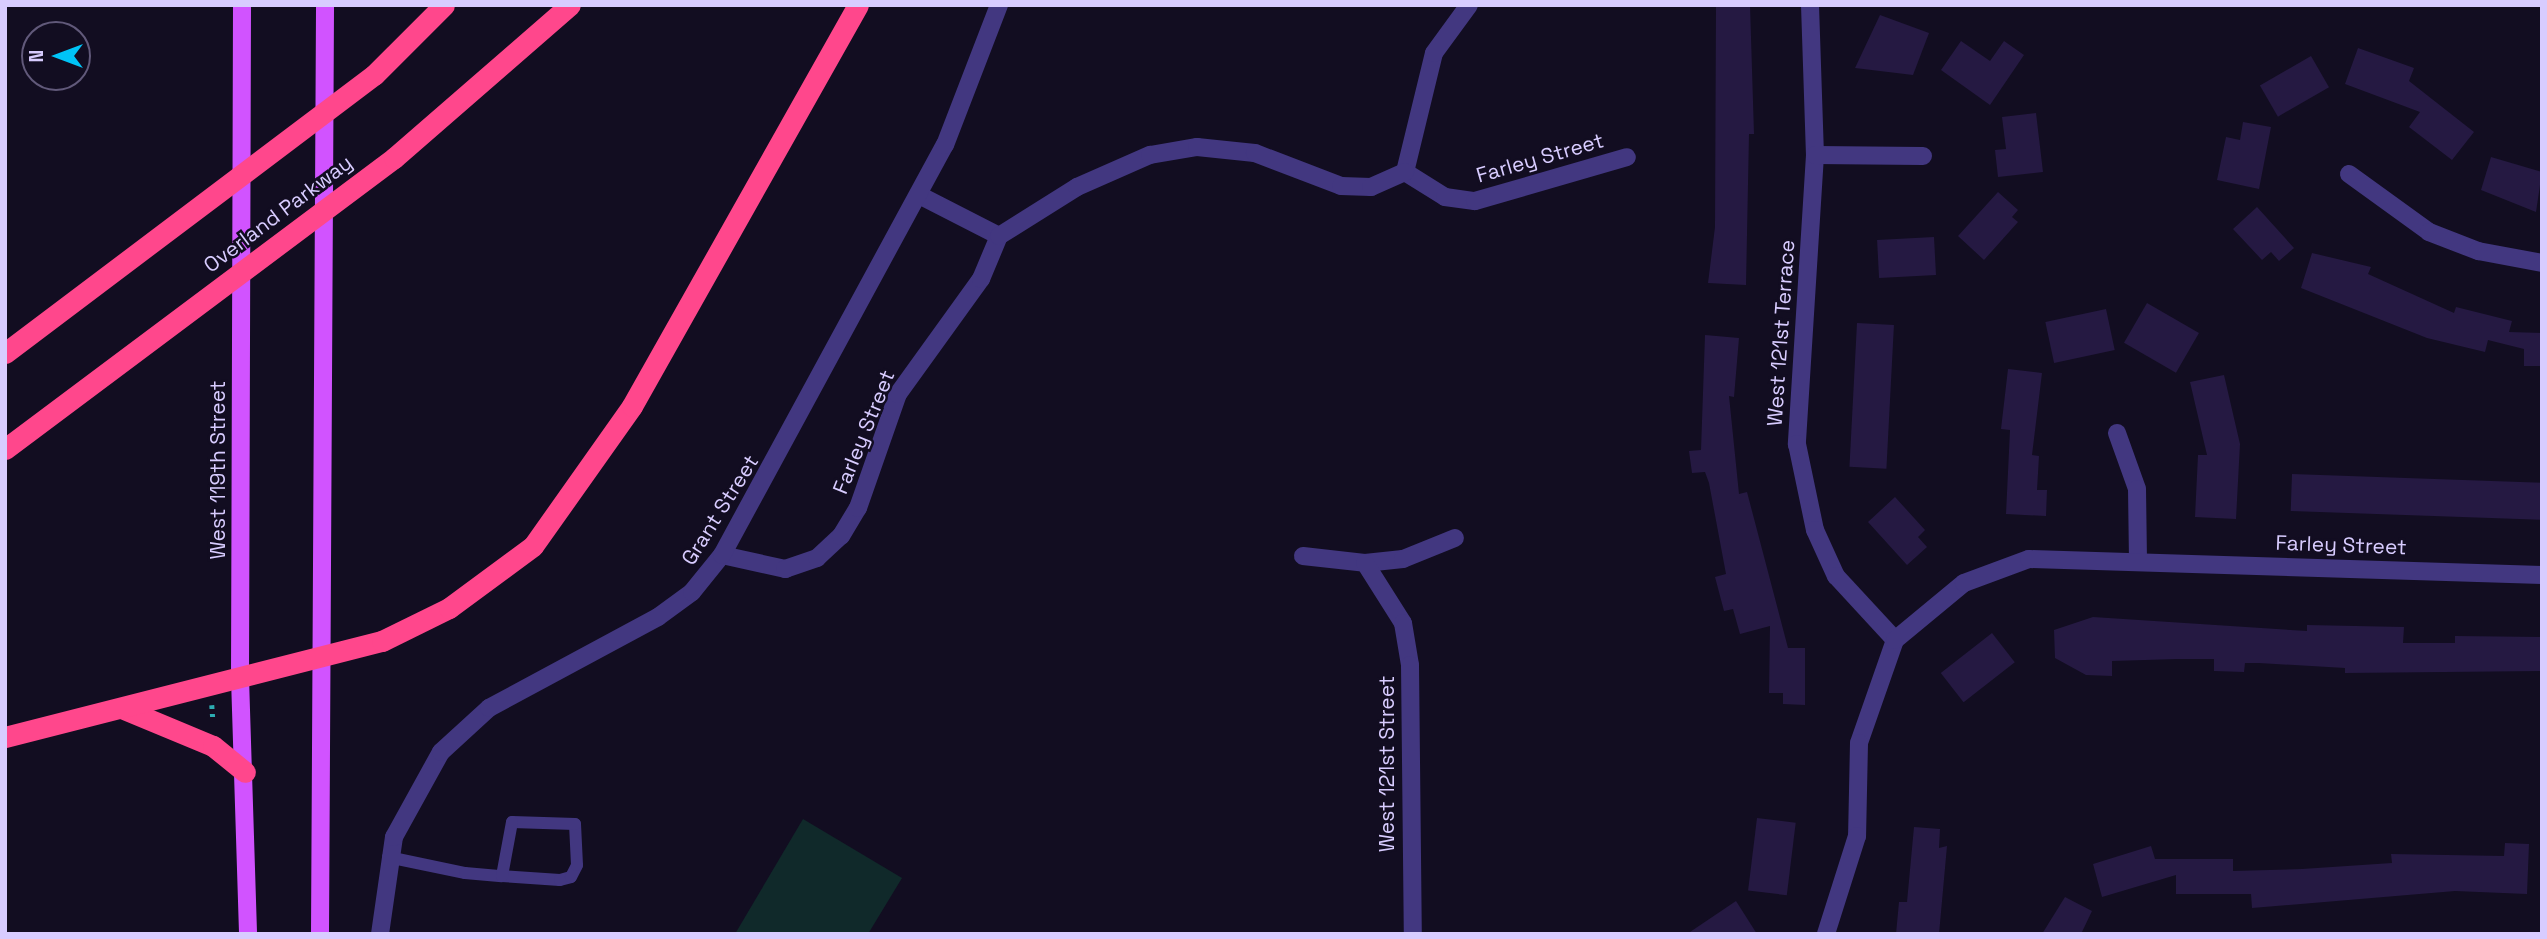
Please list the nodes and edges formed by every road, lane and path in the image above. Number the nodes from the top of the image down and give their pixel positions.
1 (242, 5) edge
2 (325, 5) edge
3 (444, 5) edge
4 (570, 5) edge
5 (858, 5) edge
6 (999, 5) edge
7 (1469, 5) edge
8 (1810, 5) edge
9 (1815, 155) junction
10 (1923, 156) dead end
11 (1627, 158) dead end
12 (1405, 172) junction
13 (2349, 174) dead end
14 (919, 195) junction
15 (999, 236) junction
16 (2542, 263) edge
17 (5, 354) edge
18 (2117, 433) dead end
19 (5, 449) edge
20 (1455, 538) dead end
21 (722, 555) junction
22 (1303, 556) dead end
23 (2138, 560) junction
24 (1365, 563) junction
25 (2542, 575) edge
26 (1895, 640) junction
27 (321, 658) junction
28 (240, 678) junction
29 (212, 700) dead end
30 (124, 709) junction
31 (213, 719) dead end
32 (5, 737) edge
33 (245, 772) junction
34 (388, 857) junction
35 (502, 876) junction
36 (248, 934) edge
37 (320, 934) edge
38 (380, 934) edge
39 (1413, 934) edge
40 (1826, 934) edge

1 - 28 main road, West 119th Street
2 - 27 main road
3 - 17 highway
4 - 19 highway, Overland Parkway
5 - 27 highway
6 - 14 street, Grant Street
7 - 12 street
8 - 9 street, West 121st Terrace
9 - 10 street
9 - 26 street, West 121st Terrace
11 - 12 street, Farley Street
12 - 15 street
13 - 16 street
14 - 15 street
14 - 21 street, Grant Street
15 - 21 street, Farley Street
18 - 23 street
20 - 24 street
21 - 34 street, Grant Street
22 - 24 street
23 - 25 street, Farley Street
23 - 26 street, Farley Street
24 - 39 street, West 121st Street
26 - 40 street
27 - 28 highway
27 - 37 main road
28 - 30 highway
28 - 33 main road, West 119th Street
29 - 31 path
30 - 32 highway
30 - 33 highway
33 - 36 main road, West 119th Street
34 - 35 lane
34 - 38 street, Grant Street
35 - 35 lane

